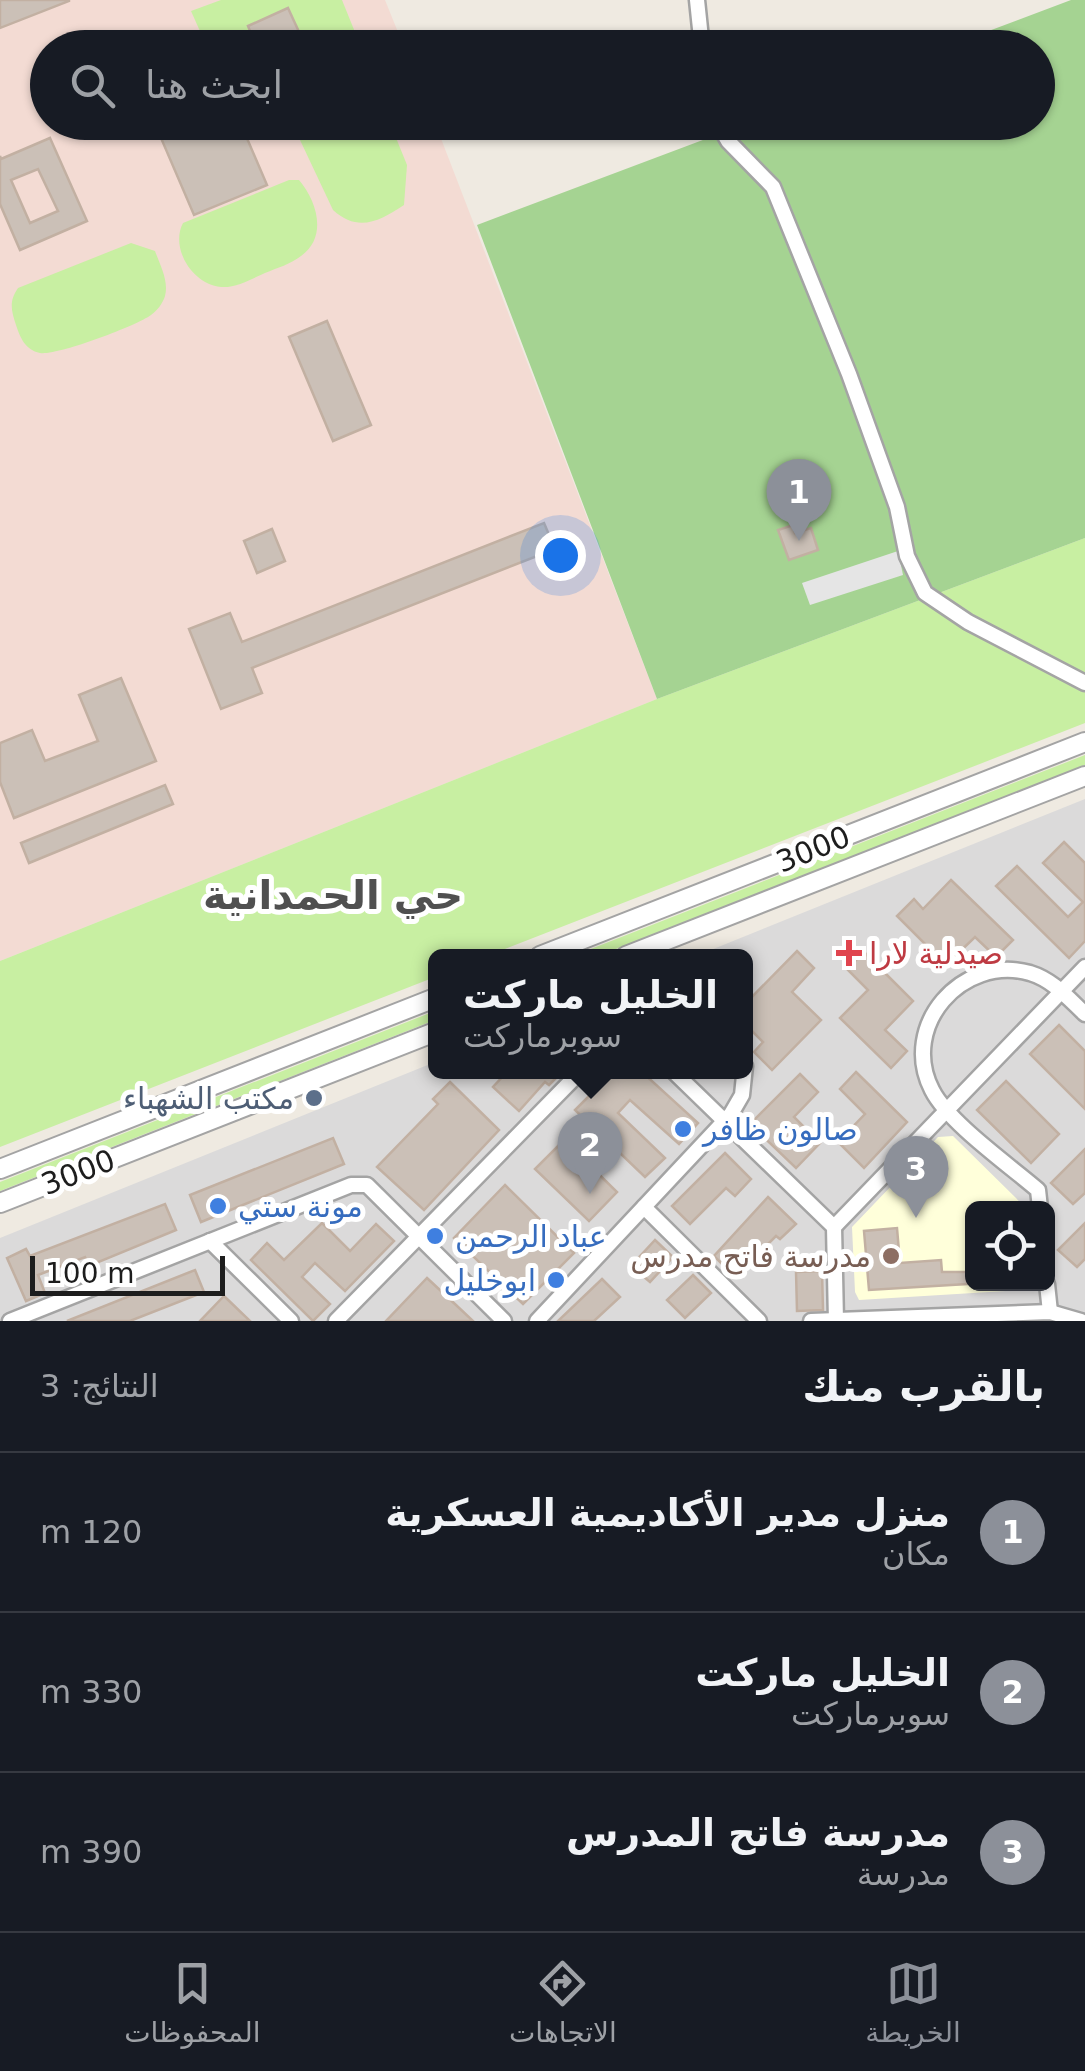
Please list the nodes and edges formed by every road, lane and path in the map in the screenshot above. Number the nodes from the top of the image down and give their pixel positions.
1 (697, 0) edge
2 (700, 30) edge
3 (727, 140) edge
4 (1085, 682) edge
5 (1085, 742) edge
6 (1085, 776) edge
7 (558, 949) edge
8 (644, 949) edge
9 (1085, 966) edge
10 (1061, 991) junction
11 (428, 1001) edge
12 (1085, 1014) edge
13 (428, 1035) edge
14 (573, 1079) edge
15 (681, 1079) edge
16 (744, 1079) edge
17 (946, 1110) junction
18 (724, 1122) junction
19 (0, 1169) edge
20 (1039, 1201) edge
21 (0, 1203) edge
22 (644, 1206) junction
23 (834, 1227) junction
24 (418, 1234) junction
25 (210, 1241) junction
26 (1048, 1291) edge
27 (1050, 1312) junction
28 (836, 1320) edge
29 (10, 1321) edge
30 (292, 1321) edge
31 (336, 1321) edge
32 (504, 1321) edge
33 (537, 1321) edge
34 (759, 1321) edge
35 (811, 1321) edge
36 (1081, 1321) edge

1 - 2 street
3 - 4 street
5 - 7 street, 3000
6 - 8 street, 3000
9 - 10 street
10 - 12 street
10 - 17 street
10 - 17 street
11 - 19 street, 3000
13 - 21 street, 3000
14 - 24 street
15 - 18 street
16 - 18 street
17 - 20 street
17 - 23 street
18 - 22 street
18 - 23 street
22 - 33 street
22 - 34 street
23 - 28 street
24 - 25 street
24 - 31 street
24 - 32 street
25 - 29 street
25 - 30 street
26 - 27 street
27 - 28 street
27 - 36 street
28 - 35 street

